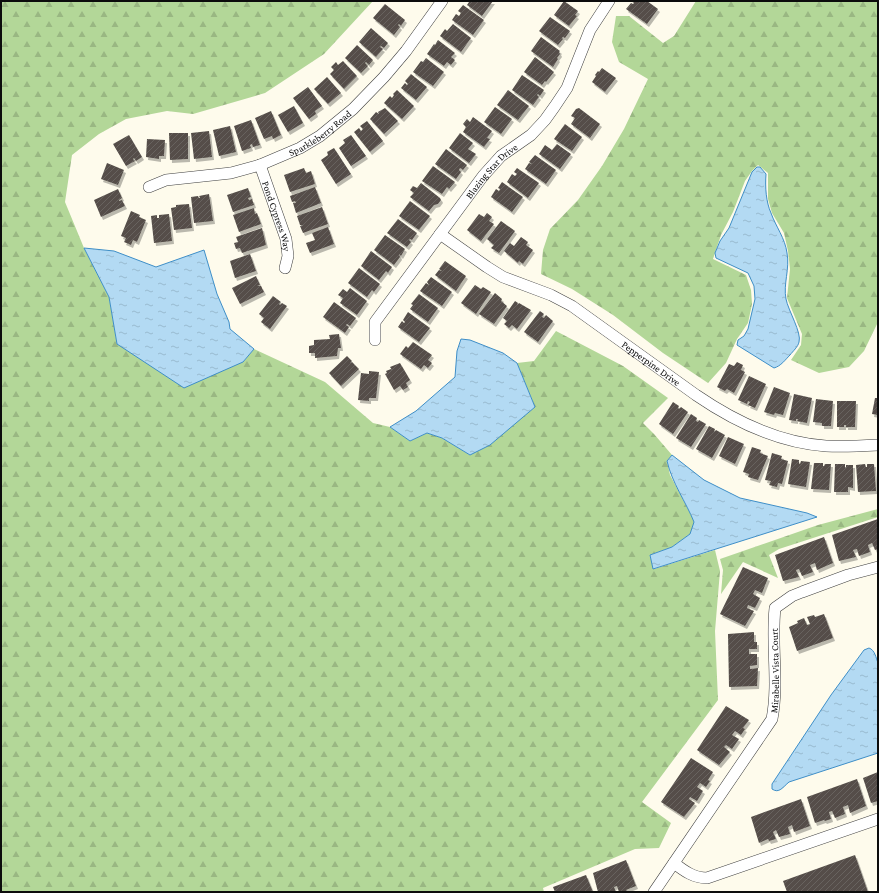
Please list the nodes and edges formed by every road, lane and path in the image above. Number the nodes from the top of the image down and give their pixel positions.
1 (442, 1) edge
2 (603, 3) edge
3 (260, 165) junction
4 (149, 187) dead end
5 (440, 234) junction
6 (285, 268) dead end
7 (375, 340) dead end
8 (878, 445) edge
9 (878, 567) edge
10 (878, 819) edge
11 (674, 863) junction
12 (654, 892) edge

1 - 3 street, Sparkleberry Road
2 - 5 street, Blazing Star Drive
3 - 4 street, Sparkleberry Road
3 - 6 street, Pond Cypress Way
5 - 7 street, Blazing Star Drive
5 - 8 street, Pepperpine Drive
9 - 11 street, Mirabelle Vista Court
10 - 11 street
11 - 12 street, Mirabelle Vista Court

